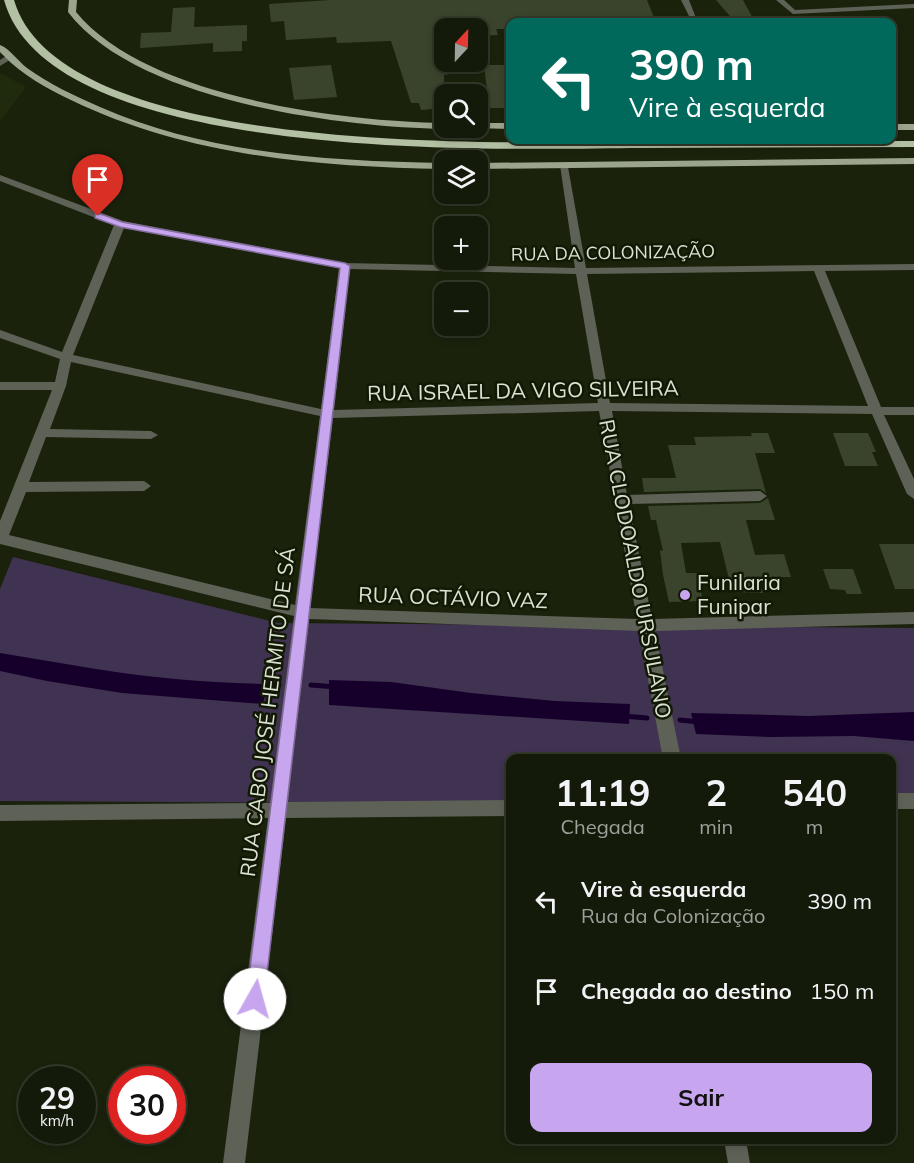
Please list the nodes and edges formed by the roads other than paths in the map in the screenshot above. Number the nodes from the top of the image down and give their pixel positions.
1 (9, 0) edge
2 (73, 0) edge
3 (685, 0) edge
4 (780, 0) edge
5 (914, 6) edge
6 (693, 16) dead end
7 (0, 47) edge
8 (4, 61) edge
9 (434, 126) edge
10 (488, 126) edge
11 (506, 126) edge
12 (896, 127) edge
13 (914, 127) edge
14 (743, 144) edge
15 (914, 144) edge
16 (730, 145) junction
17 (914, 161) edge
18 (434, 166) edge
19 (488, 166) edge
20 (564, 166) junction
21 (0, 179) edge
22 (120, 224) junction
23 (345, 266) junction
24 (818, 267) junction
25 (914, 267) edge
26 (581, 271) junction
27 (0, 334) edge
28 (66, 357) junction
29 (0, 386) edge
30 (60, 386) junction
31 (604, 408) junction
32 (876, 410) junction
33 (914, 411) edge
34 (328, 414) junction
35 (42, 433) junction
36 (151, 435) dead end
37 (144, 486) dead end
38 (21, 487) junction
39 (914, 494) edge
40 (759, 496) dead end
41 (621, 500) junction
42 (0, 538) edge
43 (304, 613) junction
44 (914, 618) edge
45 (645, 625) junction
46 (671, 754) edge
47 (896, 801) edge
48 (914, 801) edge
49 (506, 808) edge
50 (279, 810) junction
51 (0, 813) edge
52 (736, 1144) edge
53 (234, 1163) edge
54 (739, 1163) edge

1 - 16 highway
2 - 9 main road
3 - 6 street
4 - 5 street
7 - 8 main road
8 - 18 main road
10 - 11 main road
12 - 13 main road
14 - 16 highway
15 - 16 highway
17 - 20 main road
19 - 20 main road
20 - 26 street, RUA CLODOALDO URSULANO
21 - 22 street, RUA DA COLONIZAÇÃO
22 - 23 street, RUA DA COLONIZAÇÃO
22 - 28 street
23 - 26 street, RUA DA COLONIZAÇÃO
23 - 34 street, RUA CABO JOSÉ HERMITO DE SÁ
24 - 25 street, RUA DA COLONIZAÇÃO
24 - 26 street, RUA DA COLONIZAÇÃO
24 - 32 street
26 - 31 street, RUA CLODOALDO URSULANO
27 - 28 street, RUA ISRAEL DA VIGO SILVEIRA
28 - 30 street
28 - 34 street, RUA ISRAEL DA VIGO SILVEIRA
29 - 30 street
30 - 35 street
31 - 32 street, RUA ISRAEL DA VIGO SILVEIRA
31 - 34 street, RUA ISRAEL DA VIGO SILVEIRA
31 - 41 street, RUA CLODOALDO URSULANO
32 - 33 street, RUA ISRAEL DA VIGO SILVEIRA
32 - 39 street
34 - 43 street, RUA CABO JOSÉ HERMITO DE SÁ
35 - 36 street
35 - 38 street
37 - 38 street
38 - 42 street
40 - 41 street
41 - 45 street, RUA CLODOALDO URSULANO
42 - 43 street, RUA OCTÁVIO VAZ
43 - 45 street, RUA OCTÁVIO VAZ
43 - 50 street, RUA CABO JOSÉ HERMITO DE SÁ
44 - 45 street, RUA OCTÁVIO VAZ
45 - 46 street, RUA CLODOALDO URSULANO
47 - 48 street
49 - 50 street
50 - 51 street
50 - 53 street, RUA CABO JOSÉ HERMITO DE SÁ
52 - 54 street

